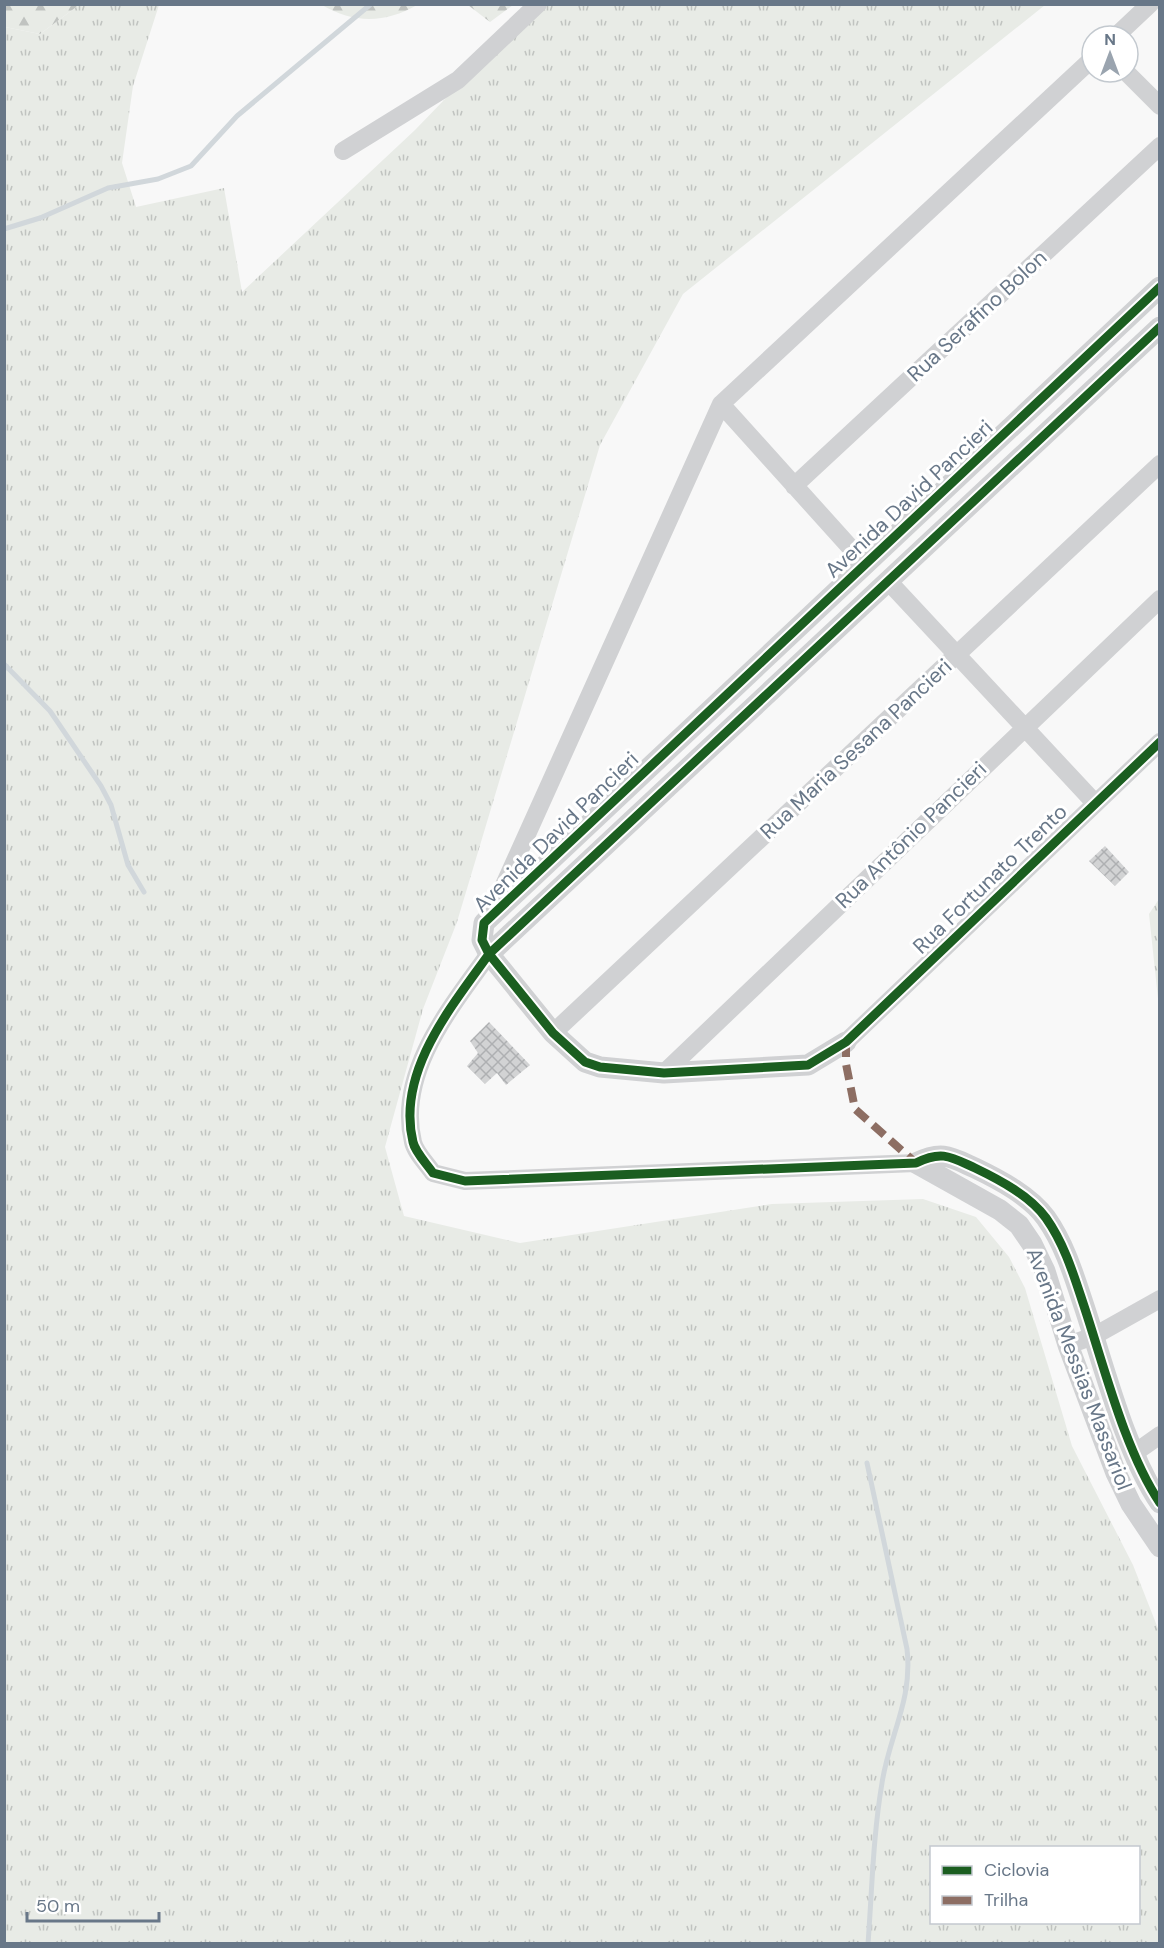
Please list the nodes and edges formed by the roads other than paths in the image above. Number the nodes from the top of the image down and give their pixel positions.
1 (538, 4) edge
2 (1150, 4) edge
3 (1129, 24) edge
4 (1080, 70) edge
5 (1138, 84) edge
6 (1160, 106) edge
7 (1160, 146) edge
8 (343, 150) dead end
9 (1160, 287) edge
10 (1160, 327) edge
11 (721, 404) junction
12 (1160, 464) edge
13 (794, 486) junction
14 (866, 565) junction
15 (890, 582) junction
16 (1160, 599) edge
17 (957, 655) junction
18 (1023, 728) junction
19 (1160, 742) edge
20 (1095, 803) junction
21 (489, 918) junction
22 (489, 954) junction
23 (553, 1033) junction
24 (846, 1042) joint
25 (664, 1073) junction
26 (916, 1163) junction
27 (1160, 1299) edge
28 (1094, 1336) junction
29 (1068, 1345) junction
30 (1160, 1435) edge
31 (1136, 1452) junction
32 (1160, 1503) edge
33 (1160, 1546) edge

1 - 8 street
2 - 3 street
4 - 11 street
5 - 6 street
7 - 13 street, Rua Serafino Bolon
9 - 14 street, Avenida David Pancieri
10 - 15 street, Avenida David Pancieri
11 - 13 street
11 - 21 street
12 - 17 street, Rua Maria Sesana Pancieri
13 - 14 street
14 - 21 street, Avenida David Pancieri
15 - 17 street
15 - 22 street, Avenida David Pancieri
16 - 18 street, Rua Antônio Pancieri
17 - 18 street
17 - 23 street, Rua Maria Sesana Pancieri
18 - 20 street
18 - 25 street, Rua Antônio Pancieri
19 - 20 street, Rua Fortunato Trento
20 - 24 street, Rua Fortunato Trento
21 - 22 street, Avenida David Pancieri
22 - 23 street
22 - 26 street
23 - 25 street
24 - 25 street
26 - 28 street, Avenida Messias Massariol
26 - 29 street, Avenida Messias Massariol
27 - 28 street
28 - 29 street
28 - 31 street, Avenida Messias Massariol
29 - 33 street, Avenida Messias Massariol
30 - 31 street
31 - 32 street, Avenida Messias Massariol

